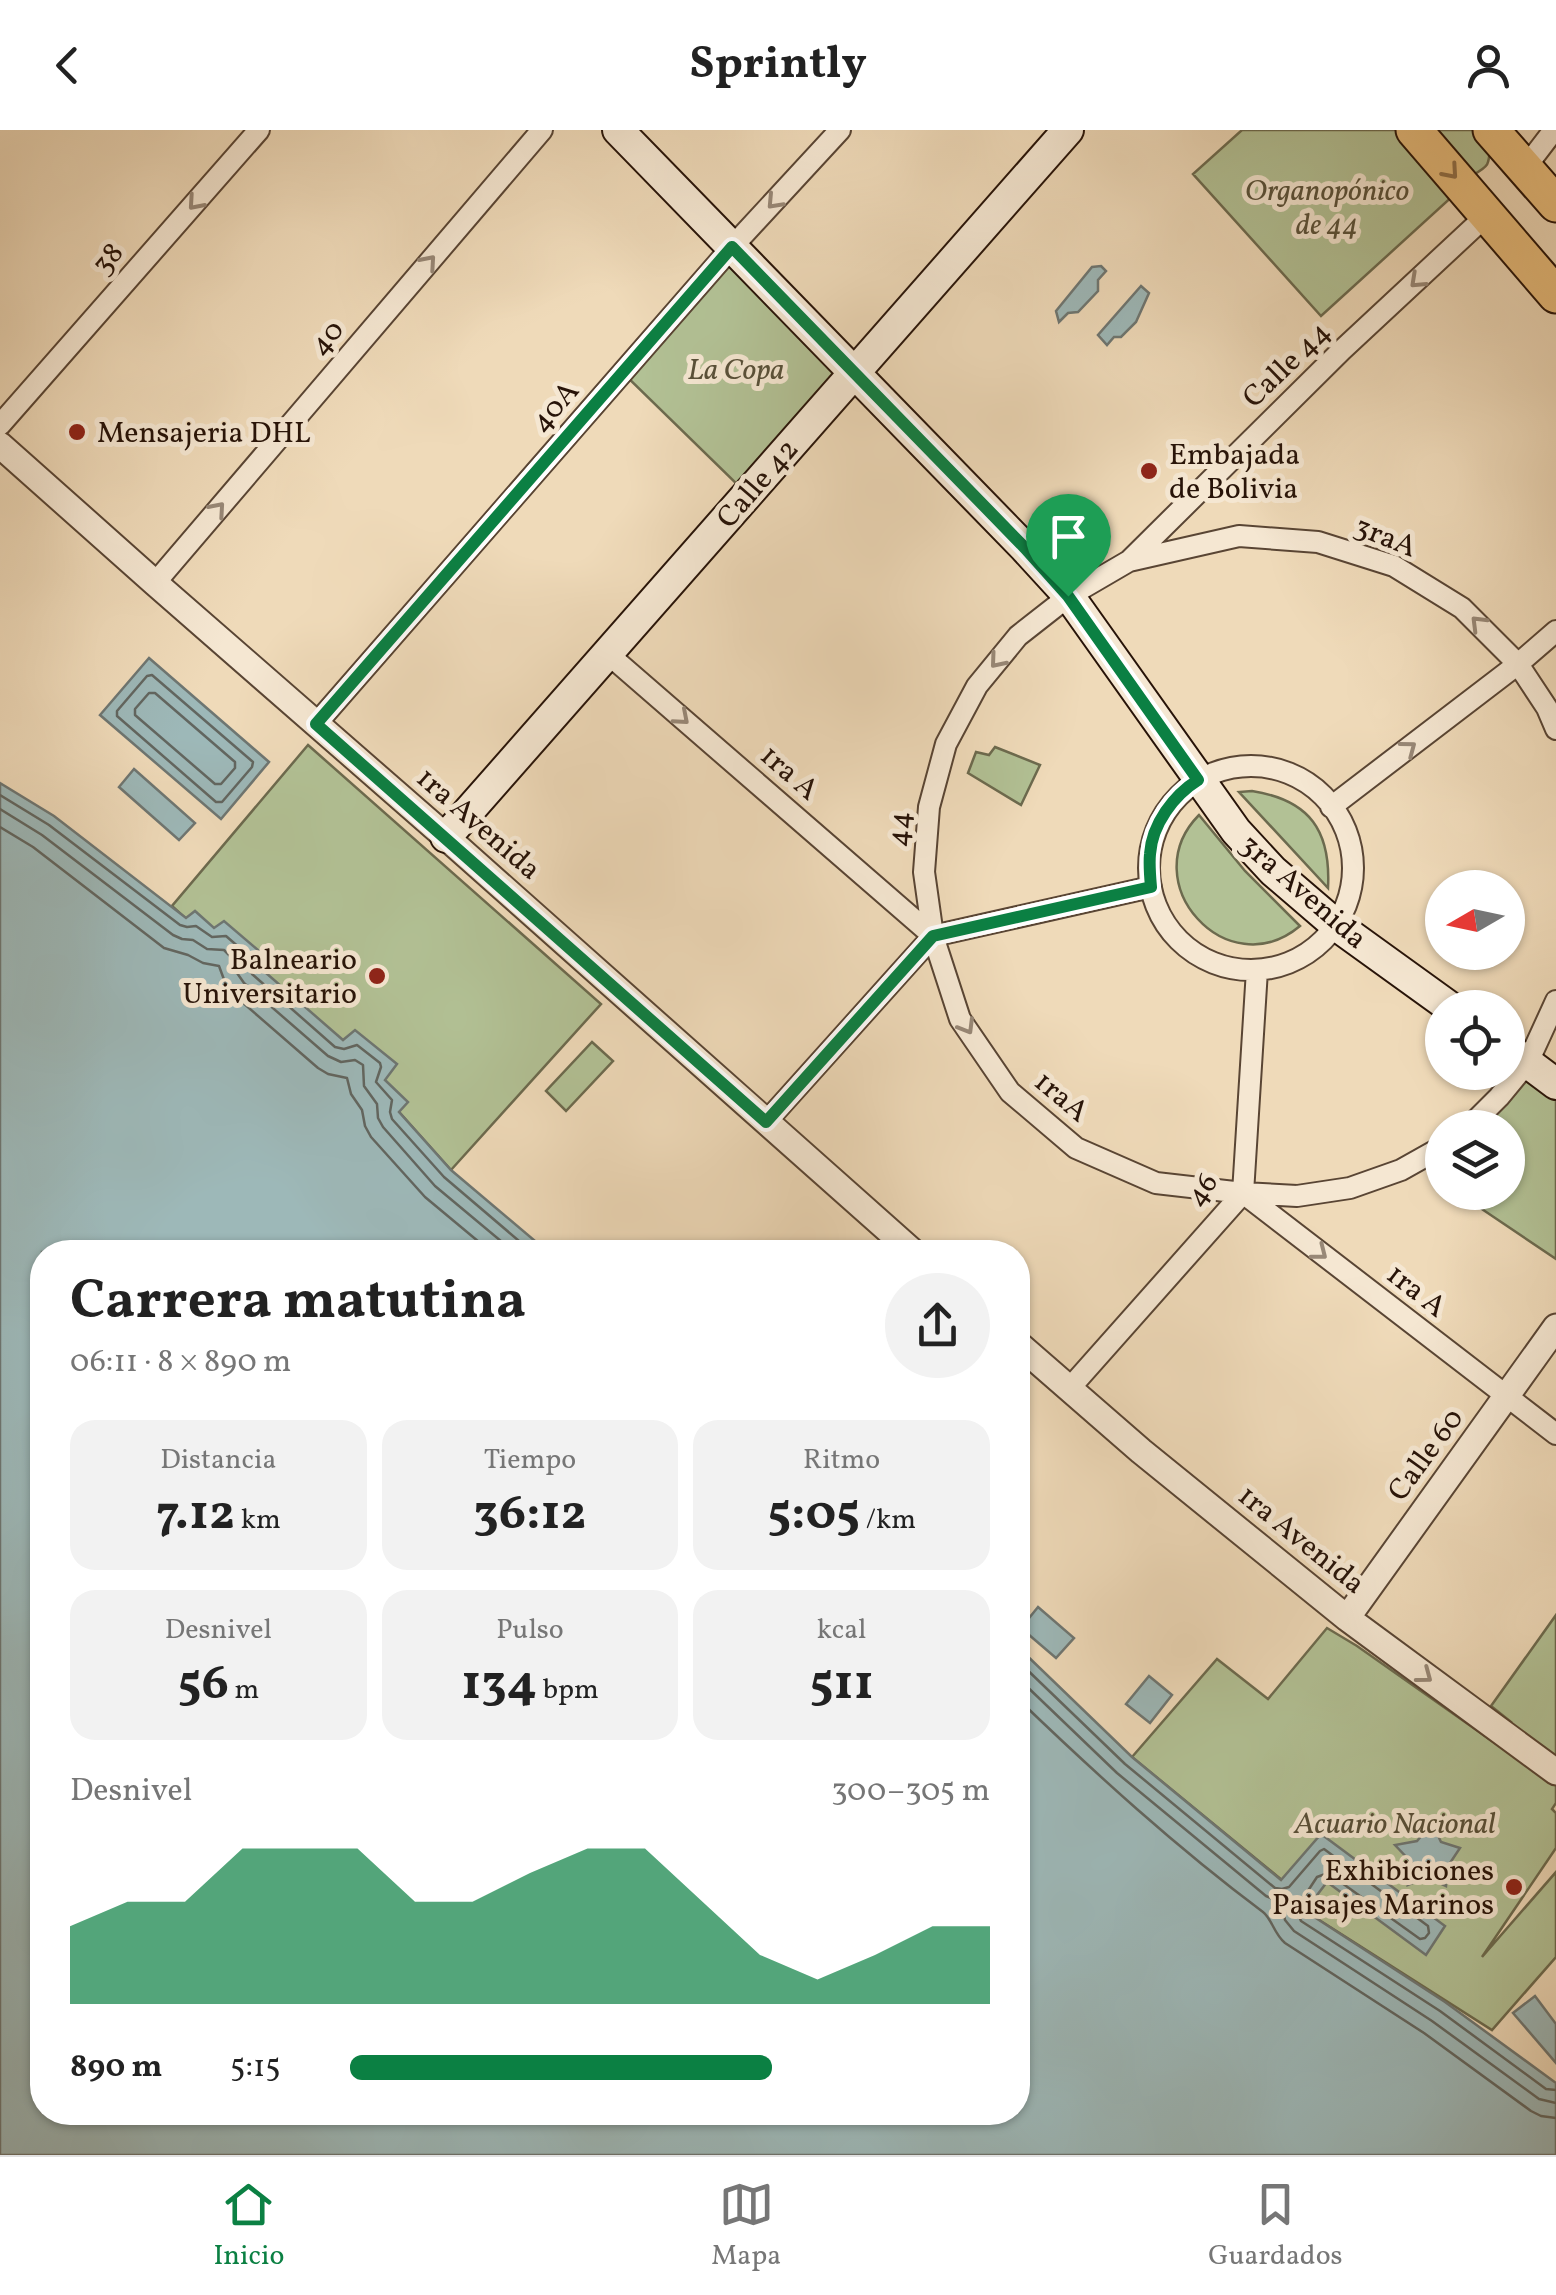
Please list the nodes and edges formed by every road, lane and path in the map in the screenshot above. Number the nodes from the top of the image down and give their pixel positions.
1 (259, 130) edge
2 (542, 130) edge
3 (618, 130) edge
4 (840, 130) edge
5 (1068, 130) edge
6 (1414, 130) edge
7 (1491, 130) edge
8 (1554, 130) edge
9 (1525, 168) junction
10 (1556, 204) edge
11 (1488, 214) junction
12 (732, 247) junction
13 (1556, 295) edge
14 (854, 374) junction
15 (0, 425) edge
16 (0, 445) edge
17 (1129, 561) junction
18 (155, 583) junction
19 (1068, 596) junction
20 (1556, 631) edge
21 (608, 654) junction
22 (1518, 664) junction
23 (316, 724) junction
24 (1556, 729) edge
25 (1198, 780) junction
26 (1332, 807) junction
27 (446, 837) junction
28 (1151, 887) junction
29 (1336, 925) junction
30 (933, 936) junction
31 (1258, 970) junction
32 (1426, 990) edge
33 (1556, 1001) edge
34 (1525, 1045) edge
35 (1525, 1060) edge
36 (1556, 1084) edge
37 (1502, 1090) edge
38 (1485, 1110) edge
39 (766, 1122) junction
40 (1425, 1157) edge
41 (1242, 1193) junction
42 (899, 1240) edge
43 (1556, 1327) edge
44 (1030, 1355) edge
45 (1069, 1389) junction
46 (1506, 1397) junction
47 (1556, 1434) edge
48 (1348, 1618) junction
49 (1556, 1772) edge

1 -> 15 street, 38
18 -> 2 street, 40
3 - 12 main road, 3ra Avenida
4 -> 12 street, 40A
5 - 14 main road, Calle 42
6 -> 11 highway
7 - 9 highway
8 - 9 street
9 - 10 highway
11 - 13 highway
11 -> 17 street, Calle 44
12 - 14 main road, 3ra Avenida
12 - 23 street, 40A
14 - 19 main road, 3ra Avenida
14 - 21 main road, Calle 42
16 - 18 street, 1ra Avenida
17 - 19 street, 44
22 -> 17 street, 3raA
18 - 23 street, 1ra Avenida
19 - 25 main road, 3ra Avenida
19 -> 30 street, 44
20 - 22 street
21 - 27 main road, Calle 42
21 -> 30 street, 1ra A
22 - 24 street, 3raA
26 -> 22 street
23 - 27 street, 1ra Avenida
25 - 26 street
25 - 28 street
25 - 29 main road, 3ra Avenida
26 - 29 street
27 - 39 street, 1ra Avenida
28 - 30 street
28 - 31 street
29 - 31 street
29 - 32 main road, 3ra Avenida
30 - 39 street
30 -> 41 street, 1raA
31 - 41 street, 46
33 - 34 street
35 - 36 main road
37 - 38 street
39 - 42 street, 1ra Avenida
40 - 41 street, 1raA
41 - 45 street, 46
41 -> 46 street, 1ra A
43 - 46 street, Calle 60
44 - 45 street, 1ra Avenida
45 - 48 street, 1ra Avenida
46 - 47 street, 1ra A
46 - 48 street, Calle 60
48 -> 49 street, 1ra Avenida

